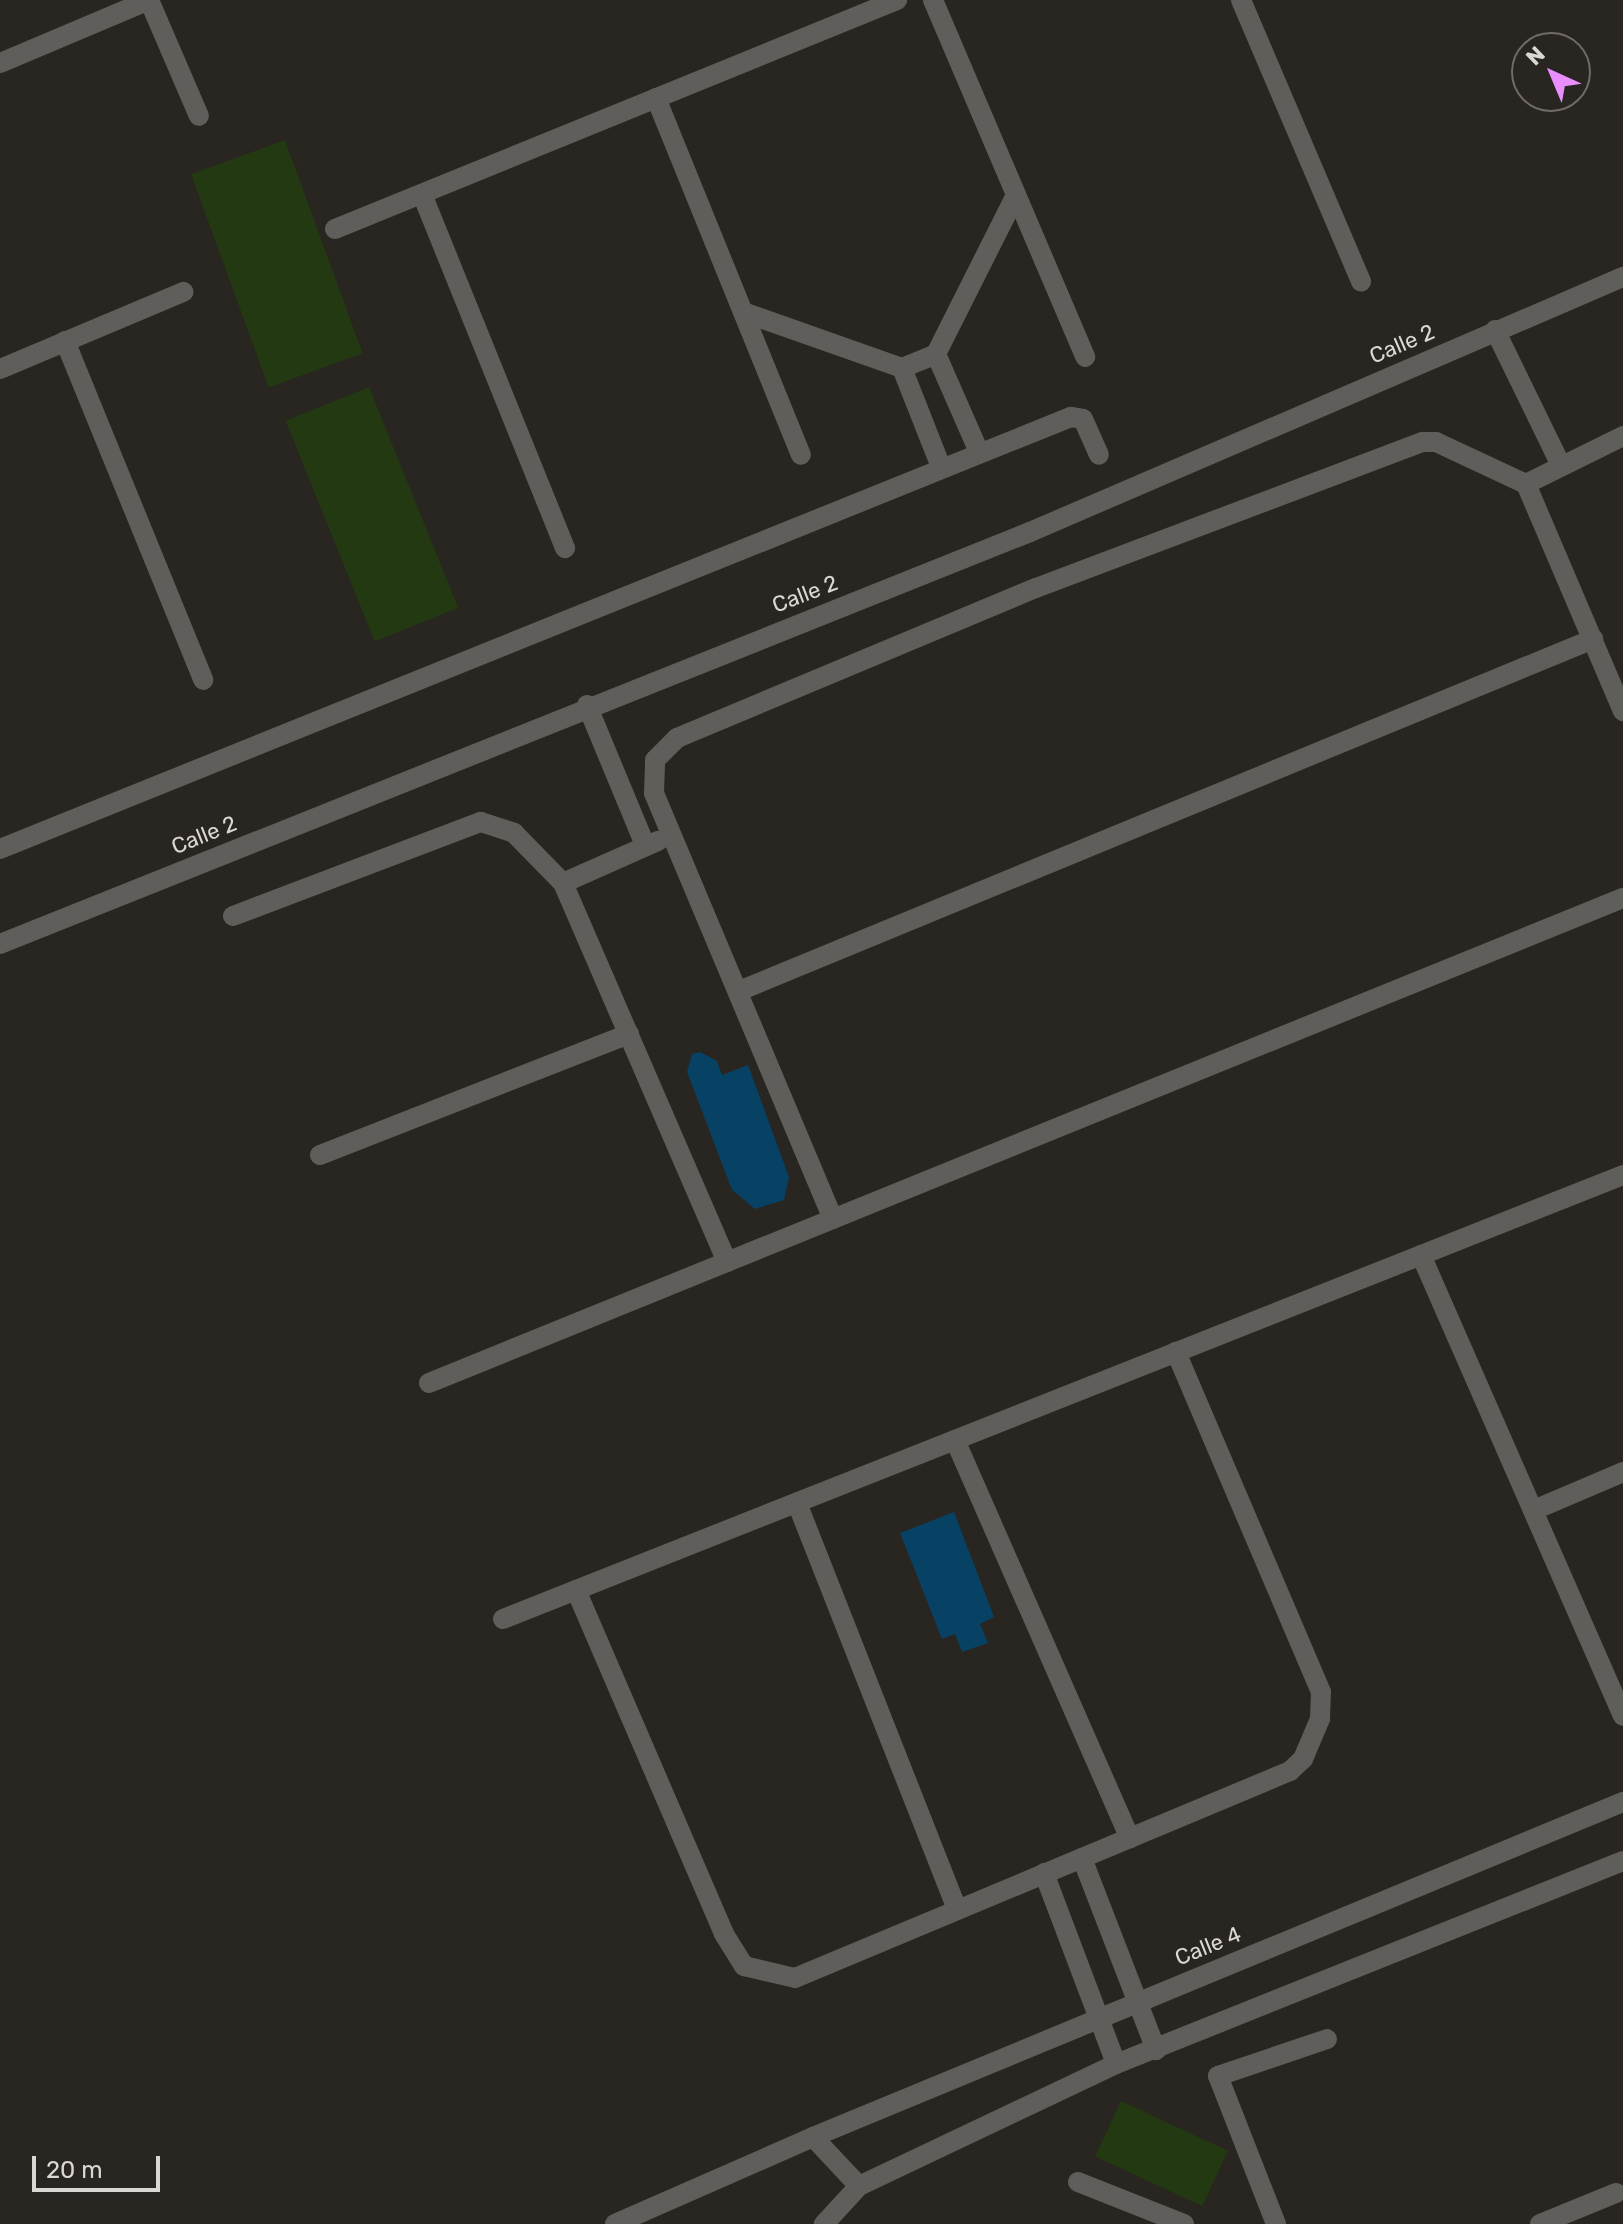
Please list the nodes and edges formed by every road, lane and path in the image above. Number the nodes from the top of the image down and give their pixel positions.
1 (149, 0) edge
2 (897, 0) edge
3 (933, 0) edge
4 (1241, 0) edge
5 (0, 63) edge
6 (656, 98) junction
7 (199, 116) dead end
8 (422, 194) junction
9 (1016, 195) junction
10 (335, 229) dead end
11 (1623, 277) edge
12 (1361, 281) dead end
13 (183, 292) dead end
14 (743, 312) junction
15 (1495, 330) junction
16 (65, 341) junction
17 (936, 354) junction
18 (1085, 357) dead end
19 (902, 368) junction
20 (0, 369) edge
21 (1623, 436) edge
22 (979, 452) junction
23 (801, 455) dead end
24 (1099, 455) dead end
25 (1560, 463) junction
26 (941, 467) junction
27 (1526, 484) junction
28 (565, 548) dead end
29 (1593, 639) junction
30 (203, 680) dead end
31 (587, 705) junction
32 (1623, 711) edge
33 (670, 837) junction
34 (645, 845) junction
35 (0, 849) edge
36 (563, 883) junction
37 (1623, 898) edge
38 (233, 916) dead end
39 (0, 944) edge
40 (739, 991) junction
41 (629, 1034) junction
42 (320, 1155) dead end
43 (1623, 1175) edge
44 (833, 1219) junction
45 (1421, 1255) junction
46 (727, 1262) junction
47 (1176, 1352) junction
48 (429, 1383) dead end
49 (955, 1440) junction
50 (1623, 1472) edge
51 (797, 1503) junction
52 (1534, 1510) junction
53 (576, 1590) junction
54 (503, 1619) dead end
55 (1623, 1716) edge
56 (1623, 1802) edge
57 (1130, 1838) junction
58 (1082, 1858) junction
59 (1623, 1861) edge
60 (1044, 1873) junction
61 (957, 1910) junction
62 (1137, 2001) junction
63 (1100, 2017) junction
64 (1327, 2039) dead end
65 (1156, 2050) junction
66 (1116, 2064) junction
67 (813, 2137) junction
68 (1078, 2182) dead end
69 (859, 2186) junction
70 (1616, 2193) dead end
71 (615, 2224) edge
72 (824, 2224) edge
73 (1184, 2224) edge
74 (1276, 2224) edge
75 (1540, 2224) edge

1 - 5 street
1 - 7 street
2 - 6 street
3 - 9 street
4 - 12 street
6 - 8 street
6 - 14 street
8 - 10 street
8 - 28 street
9 - 17 street
9 - 18 street
11 - 15 street, Calle 2
13 - 16 street
14 - 19 street
14 - 23 street
15 - 25 street
15 - 31 street, Calle 2
16 - 20 street
16 - 30 street
17 - 19 street
17 - 22 street
19 - 26 street
21 - 25 street
22 - 24 street
22 - 26 street
25 - 27 street
26 - 35 street
27 - 29 street
27 - 33 street
29 - 32 street
29 - 40 street
31 - 34 street
31 - 39 street, Calle 2
33 - 34 street
33 - 40 street
34 - 36 street
36 - 38 street
36 - 41 street
37 - 44 street
40 - 44 street
41 - 42 street
41 - 46 street
43 - 45 street
44 - 46 street
45 - 47 street
45 - 52 street
46 - 48 street
47 - 49 street
47 - 57 street
49 - 51 street
49 - 57 street
50 - 52 street
51 - 53 street
51 - 61 street
52 - 55 street
53 - 54 street
53 - 61 street
56 - 62 street, Calle 4
57 - 58 street
58 - 60 street
58 - 62 street
59 - 65 street
60 - 61 street
60 - 63 street
62 - 63 street, Calle 4
62 - 65 street
63 - 66 street
63 - 67 street, Calle 4
64 - 74 street
65 - 66 street
66 - 69 street
67 - 69 street
67 - 71 street, Calle 4
68 - 73 street
69 - 72 street
70 - 75 street

